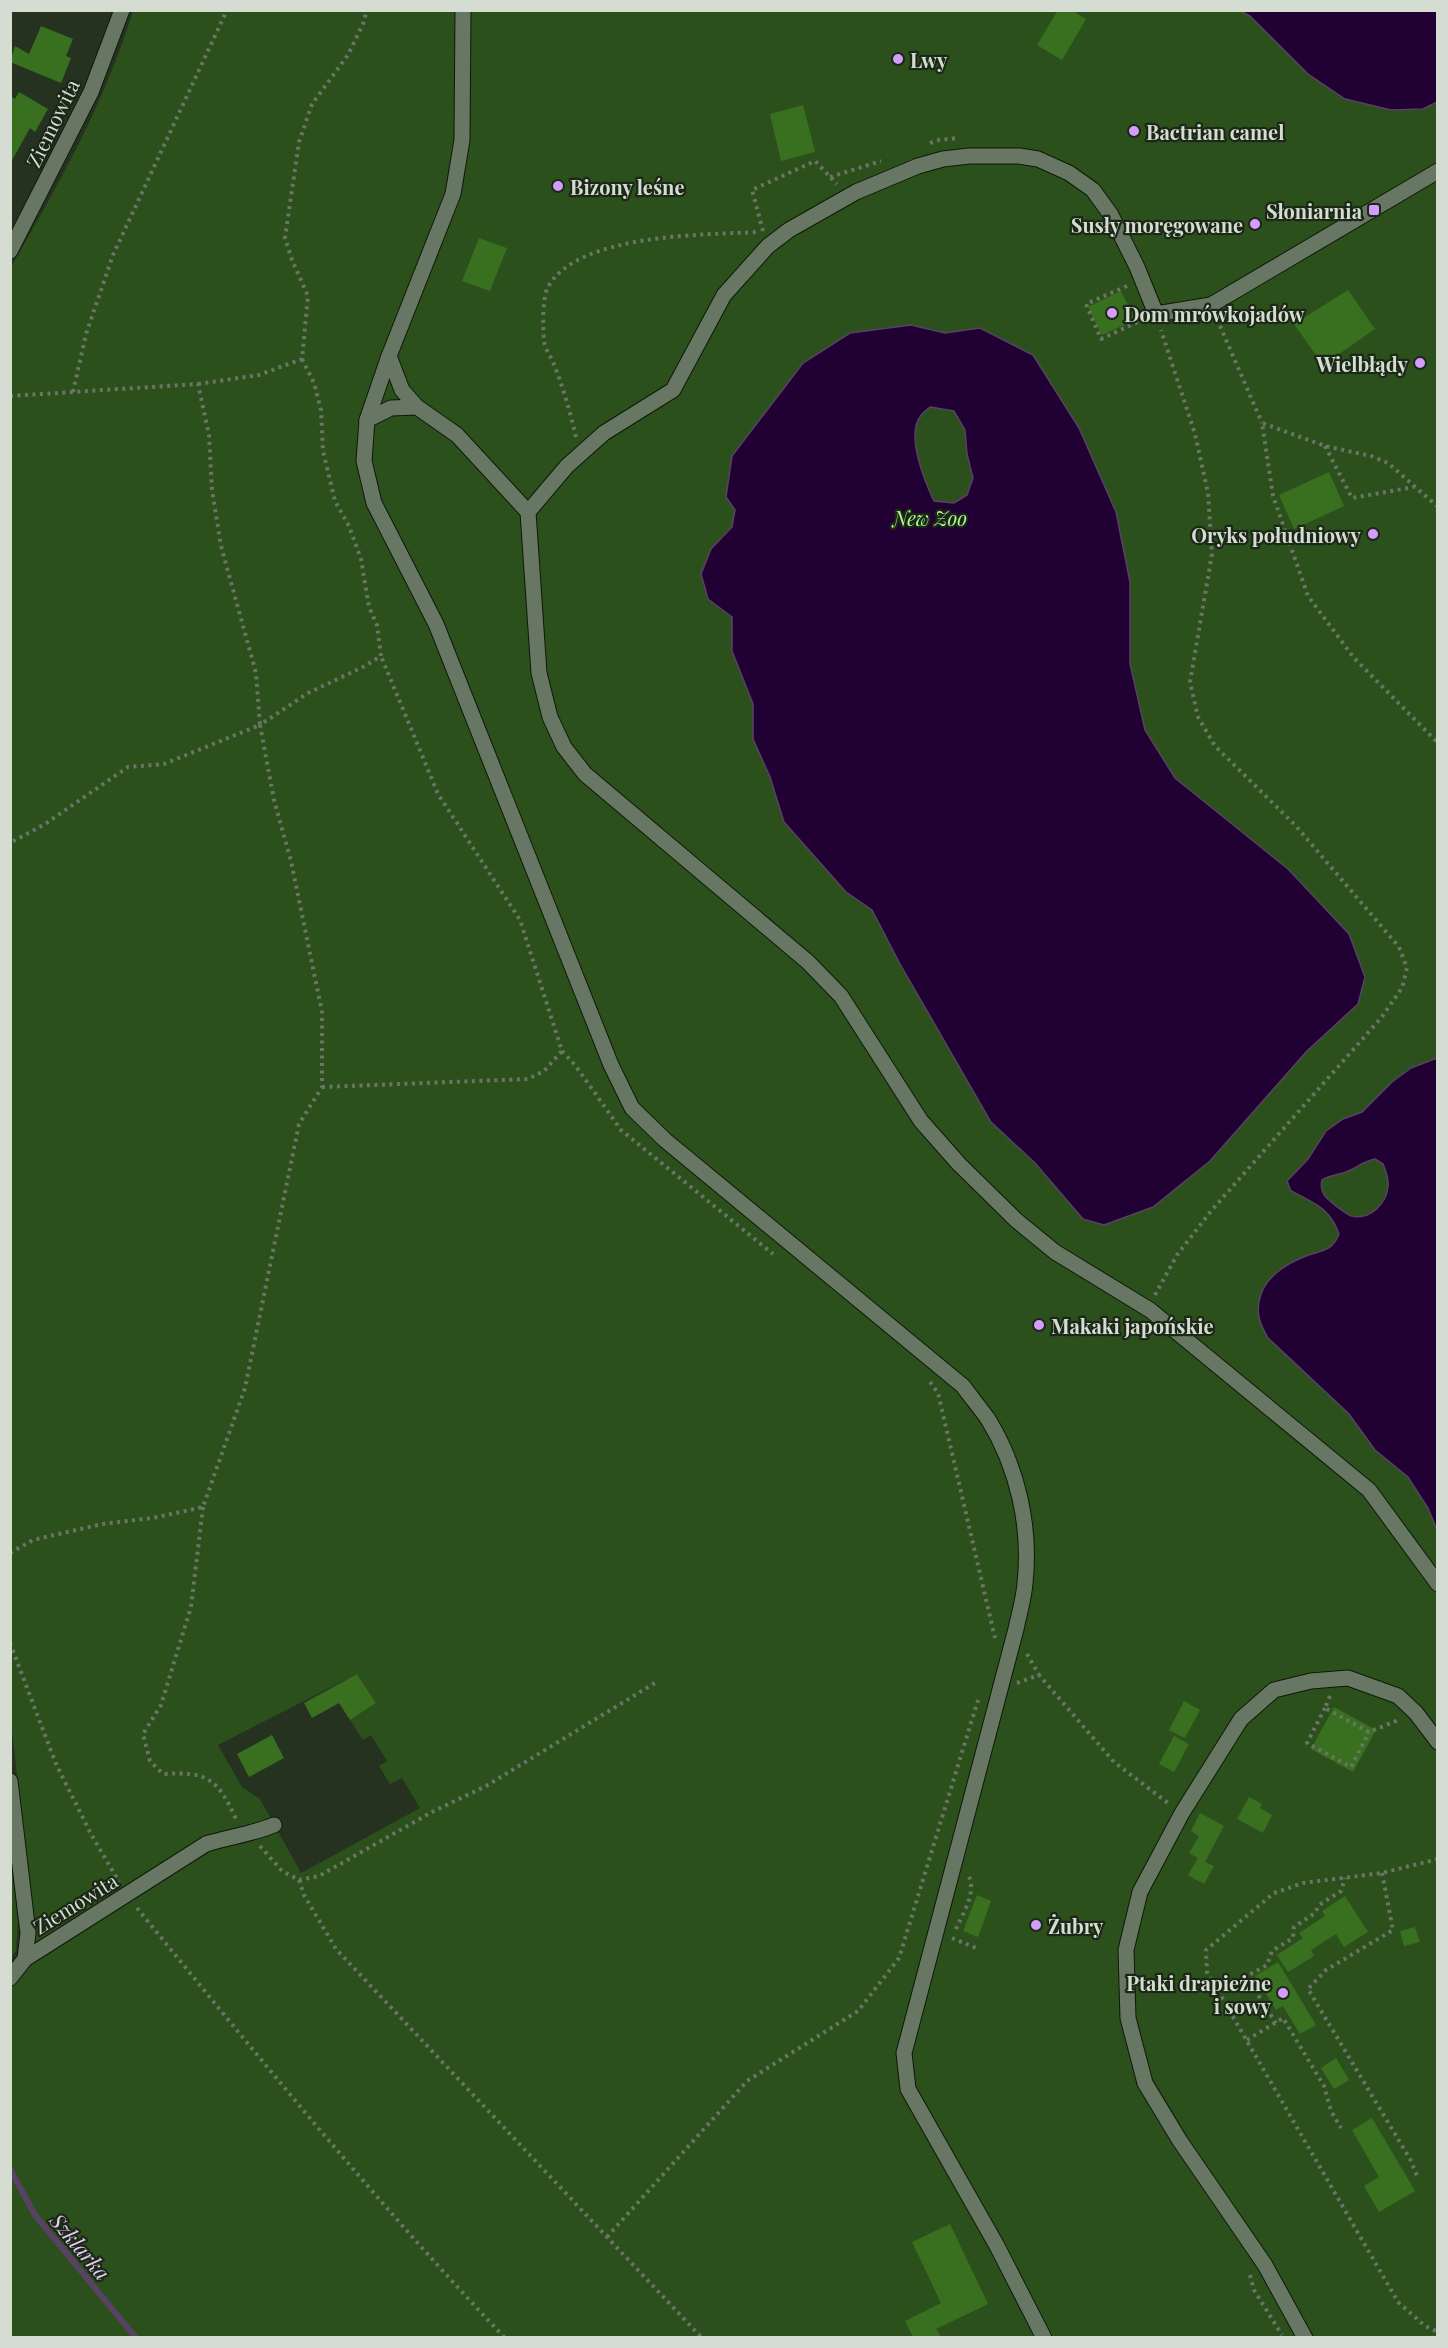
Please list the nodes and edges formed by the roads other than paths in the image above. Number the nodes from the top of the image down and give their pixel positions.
1 (122, 10) edge
2 (463, 10) edge
3 (1437, 171) edge
4 (10, 251) edge
5 (389, 356) junction
6 (417, 407) junction
7 (367, 420) junction
8 (528, 512) junction
9 (1437, 1584) edge
10 (1437, 1742) edge
11 (10, 1781) edge
12 (274, 1825) dead end
13 (25, 1959) junction
14 (10, 1978) edge
15 (1044, 2337) edge
16 (1305, 2337) edge

1 - 4 street, Ziemowita
2 - 5 street
3 - 8 street
5 - 6 street
5 - 7 street
6 - 7 street
6 - 8 street
7 - 15 street
8 - 9 street
10 - 16 street
11 - 13 street, Ziemowita
12 - 13 street, Ziemowita
13 - 14 street

